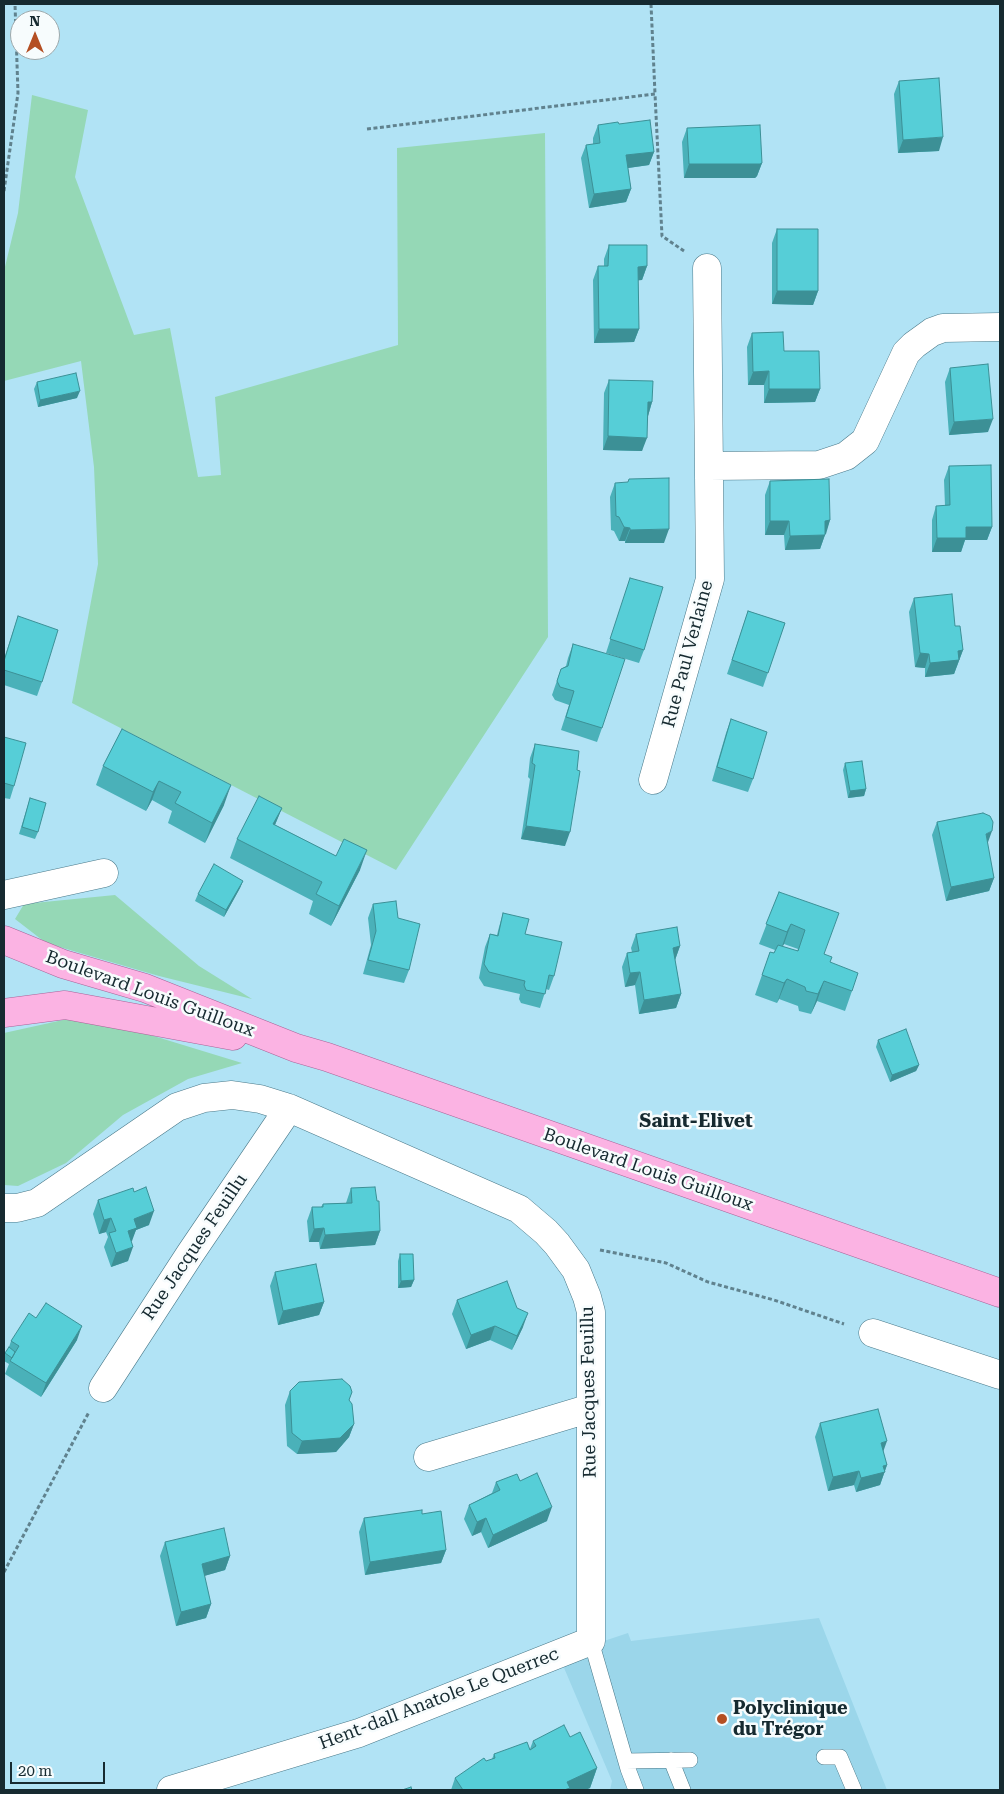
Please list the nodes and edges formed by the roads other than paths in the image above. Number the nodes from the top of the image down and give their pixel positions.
1 (707, 268) road end
2 (1000, 327) edge
3 (709, 466) junction
4 (653, 780) dead end
5 (104, 873) dead end
6 (4, 895) edge
7 (4, 940) edge
8 (4, 1013) edge
9 (296, 1048) junction
10 (289, 1108) junction
11 (4, 1208) edge
12 (1000, 1293) edge
13 (874, 1333) road end
14 (1000, 1375) edge
15 (103, 1388) road end
16 (591, 1408) junction
17 (428, 1457) dead end
18 (591, 1641) junction
19 (824, 1757) dead end
20 (671, 1760) junction
21 (690, 1760) dead end
22 (626, 1761) junction
23 (171, 1790) edge
24 (636, 1790) edge
25 (683, 1790) edge
26 (854, 1790) edge

1 - 3 street, Rue Paul Verlaine
2 - 3 street
3 - 4 street, Rue Paul Verlaine
5 - 6 street
7 - 9 main road, Boulevard Louis Guilloux
8 - 9 main road, Boulevard Louis Guilloux
9 - 12 main road, Boulevard Louis Guilloux
10 - 11 street, Rue Jacques Feuillu
10 - 15 street, Rue Jacques Feuillu
10 - 16 street, Rue Jacques Feuillu
13 - 14 street
16 - 17 street
16 - 18 street, Rue Jacques Feuillu
18 - 22 lane
18 - 23 street, Hent-dall Anatole Le Querrec
19 - 26 lane
20 - 21 lane
20 - 22 lane
20 - 25 lane
22 - 24 lane

